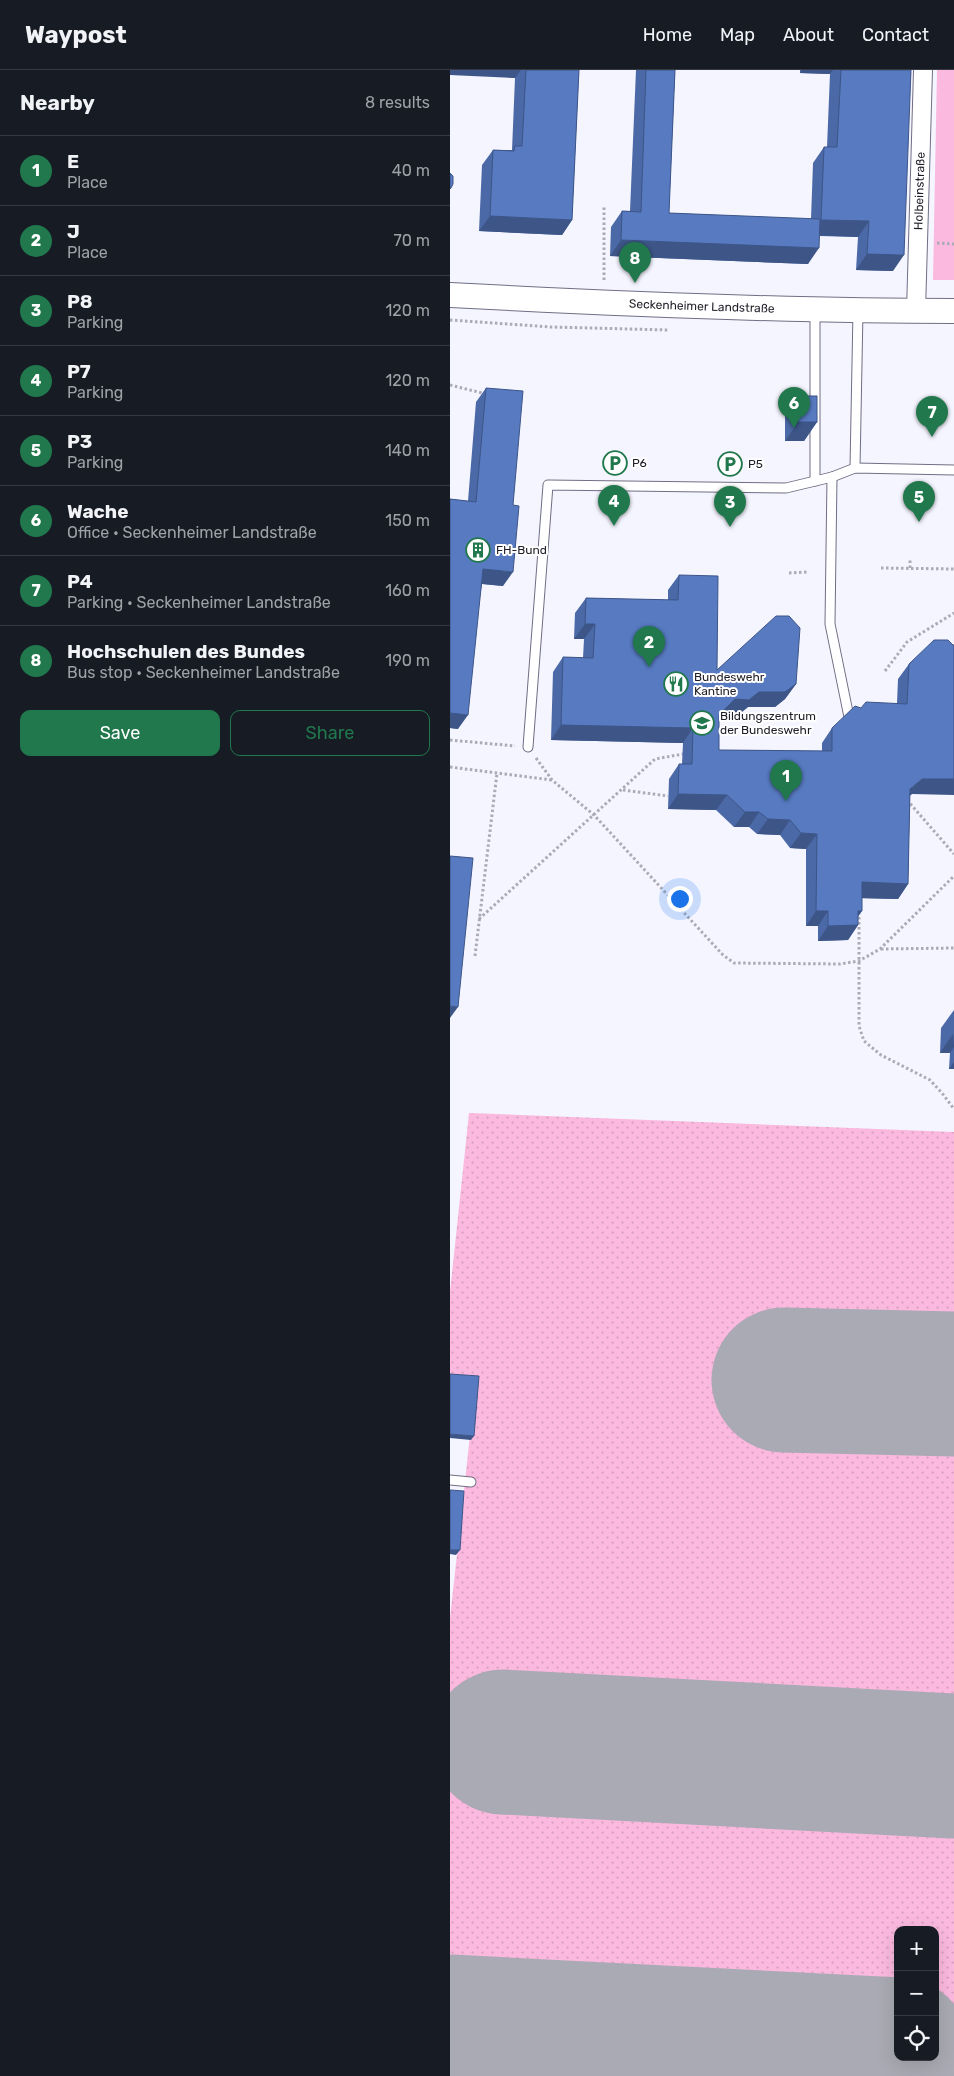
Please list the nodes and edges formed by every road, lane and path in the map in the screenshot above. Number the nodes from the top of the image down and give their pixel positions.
1 (923, 70) edge
2 (604, 206) dead end
3 (450, 295) edge
4 (604, 303) junction
5 (815, 310) junction
6 (858, 311) junction
7 (916, 311) junction
8 (954, 311) edge
9 (450, 385) edge
10 (490, 395) edge
11 (854, 468) junction
12 (954, 470) edge
13 (832, 478) junction
14 (815, 482) junction
15 (910, 560) dead end
16 (881, 568) dead end
17 (910, 568) junction
18 (954, 569) edge
19 (808, 572) dead end
20 (789, 573) dead end
21 (954, 613) edge
22 (885, 671) dead end
23 (849, 717) edge
24 (450, 740) edge
25 (528, 747) junction
26 (683, 754) dead end
27 (450, 767) edge
28 (497, 774) junction
29 (552, 780) junction
30 (622, 790) junction
31 (668, 796) dead end
32 (906, 798) edge
33 (594, 815) junction
34 (954, 854) edge
35 (954, 876) edge
36 (860, 907) edge
37 (479, 919) junction
38 (954, 948) edge
39 (880, 949) junction
40 (475, 956) dead end
41 (858, 961) junction
42 (954, 1109) edge
43 (450, 1480) edge
44 (471, 1482) dead end

1 - 7 street, Holbeinstraße
2 - 4 path
3 - 4 main road, Seckenheimer Landstraße
4 - 5 main road, Seckenheimer Landstraße
5 - 6 main road, Seckenheimer Landstraße
5 - 14 lane
6 - 7 main road, Seckenheimer Landstraße
6 - 11 lane
7 - 8 main road, Seckenheimer Landstraße
9 - 10 path
11 - 12 lane
11 - 13 lane
13 - 14 lane
13 - 23 lane
14 - 25 lane
15 - 17 path
16 - 17 path
17 - 18 path
19 - 20 path
21 - 22 path
24 - 25 path
25 - 29 path
26 - 30 path
27 - 28 path
28 - 29 path
28 - 37 path
29 - 33 path
30 - 31 path
30 - 33 path
32 - 34 path
33 - 37 path
33 - 41 path
35 - 39 path
36 - 41 path
37 - 40 path
38 - 39 path
39 - 41 path
41 - 42 path
43 - 44 lane

